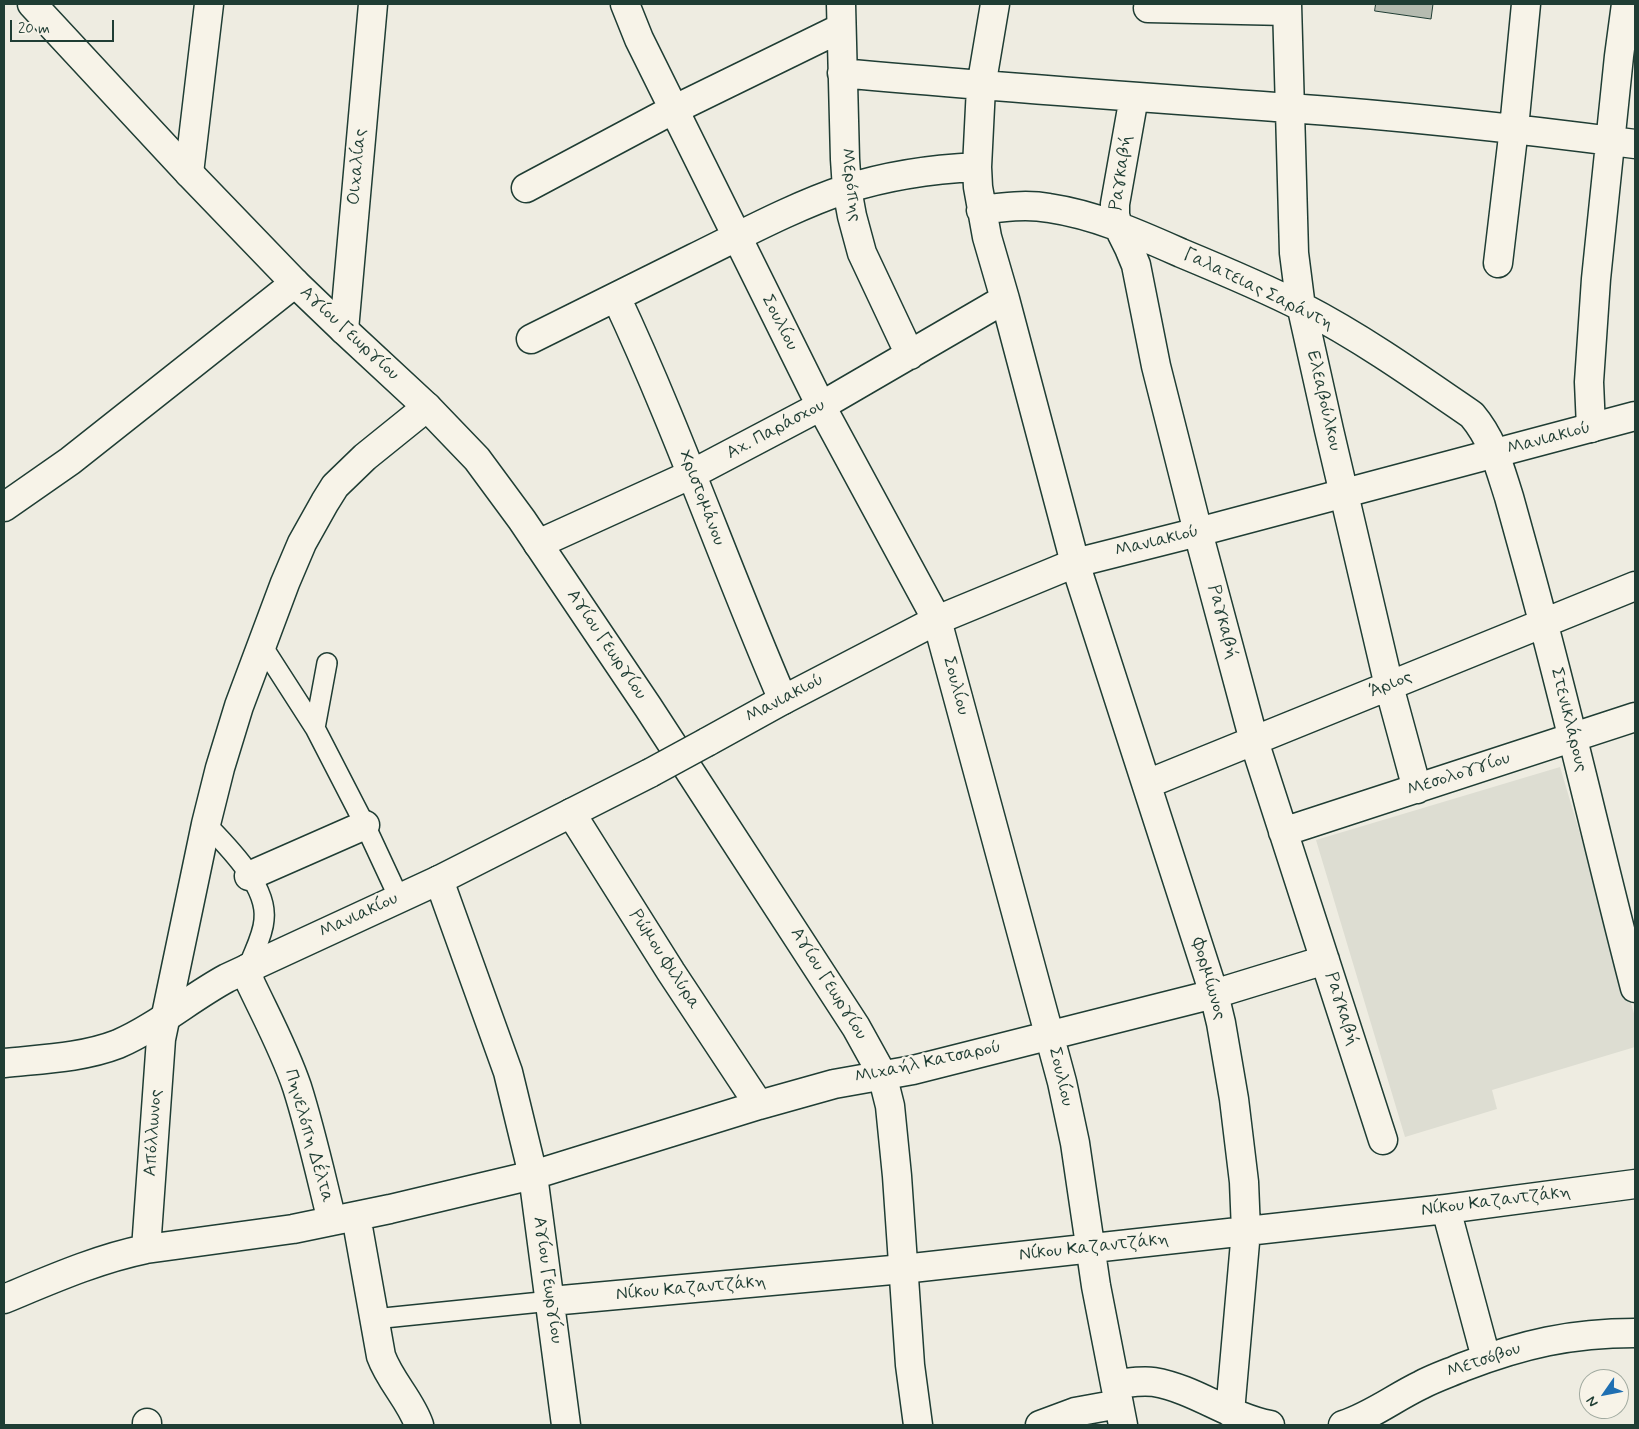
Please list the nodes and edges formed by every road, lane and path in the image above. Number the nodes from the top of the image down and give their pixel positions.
1 (32, 4) edge
2 (209, 4) edge
3 (373, 4) edge
4 (625, 4) edge
5 (995, 4) edge
6 (1526, 4) edge
7 (1626, 4) edge
8 (1148, 8) dead end
9 (1287, 8) edge
10 (841, 16) edge
11 (1627, 56) edge
12 (842, 73) junction
13 (980, 86) junction
14 (1134, 97) junction
15 (1290, 108) junction
16 (674, 110) junction
17 (1514, 128) junction
18 (1622, 142) edge
19 (977, 167) junction
20 (189, 173) junction
21 (526, 188) dead end
22 (847, 189) junction
23 (981, 210) junction
24 (1118, 226) junction
25 (736, 237) junction
26 (1498, 263) dead end
27 (295, 283) junction
28 (616, 297) junction
29 (1005, 299) junction
30 (1302, 307) junction
31 (344, 330) junction
32 (531, 340) dead end
33 (910, 355) junction
34 (821, 406) junction
35 (427, 407) junction
36 (1635, 419) edge
37 (1591, 428) junction
38 (1496, 453) junction
39 (692, 474) junction
40 (1345, 494) junction
41 (4, 507) edge
42 (1198, 532) junction
43 (538, 544) junction
44 (1076, 563) junction
45 (1635, 586) edge
46 (937, 620) junction
47 (1544, 623) junction
48 (261, 644) junction
49 (327, 663) dead end
50 (1389, 686) junction
51 (783, 700) junction
52 (1635, 717) edge
53 (315, 728) junction
54 (1574, 738) junction
55 (1254, 741) junction
56 (707, 742) joint
57 (1147, 784) junction
58 (1418, 789) junction
59 (571, 813) junction
60 (206, 824) junction
61 (365, 825) junction
62 (1283, 832) junction
63 (249, 876) junction
64 (438, 880) junction
65 (399, 898) junction
66 (1625, 908) edge
67 (1325, 960) junction
68 (248, 968) junction
69 (1635, 988) edge
70 (1214, 994) junction
71 (166, 1017) junction
72 (1051, 1035) junction
73 (4, 1063) edge
74 (882, 1074) junction
75 (759, 1105) junction
76 (1383, 1140) dead end
77 (533, 1175) junction
78 (1635, 1184) edge
79 (1446, 1209) junction
80 (344, 1219) junction
81 (1246, 1231) junction
82 (146, 1249) junction
83 (1090, 1249) junction
84 (903, 1270) junction
85 (4, 1299) edge
86 (551, 1301) junction
87 (374, 1320) junction
88 (1635, 1333) edge
89 (1486, 1358) junction
90 (1119, 1405) edge
91 (1230, 1412) junction
92 (419, 1425) edge
93 (566, 1425) edge
94 (918, 1425) edge
95 (1040, 1425) edge
96 (1270, 1425) edge
97 (1342, 1425) edge

1 - 20 street, Αγίου Γεωργίου
2 - 20 street
3 - 31 street, Οιχαλίας
4 - 16 street, Σουλίου
5 - 13 street, Φορμίωνος
6 - 17 street
7 - 11 street
8 - 9 street
9 - 15 street, Ελεαβούλκου
10 - 12 street, Μερόπης
10 - 16 street
11 - 18 street
12 - 13 street
12 - 22 street, Μερόπης
13 - 14 street
13 - 19 street, Φορμίωνος
14 - 15 street
14 - 24 street, Ραγκαβή
15 - 17 street
15 - 30 street, Ελεαβούλκου
16 - 21 street
16 - 25 street, Σουλίου
17 - 18 street
17 - 26 street
18 - 37 street
19 - 22 street
19 - 23 street, Φορμίωνος
20 - 27 street, Αγίου Γεωργίου
22 - 25 street
22 - 33 street, Μερόπης
23 - 24 street, Γαλατειας Σαράντη
23 - 29 street, Φορμίωνος
24 - 30 street, Γαλατειας Σαράντη
24 - 42 street, Ραγκαβή
25 - 28 street
25 - 34 street, Σουλίου
27 - 31 street, Αγίου Γεωργίου
27 - 41 street
28 - 32 street
28 - 39 street, Χριστομάνου
29 - 33 street, Αχ. Παράσχου
29 - 44 street, Φορμίωνος
30 - 38 street, Γαλατειας Σαράντη
30 - 40 street, Ελεαβούλκου
31 - 35 street, Αγίου Γεωργίου
33 - 34 street, Αχ. Παράσχου
34 - 39 street, Αχ. Παράσχου
34 - 46 street, Σουλίου
35 - 43 street, Αγίου Γεωργίου
35 - 48 street, Απόλλωνος
36 - 37 street, Μανιακιού
37 - 38 street, Μανιακιού
38 - 40 street, Μανιακιού
38 - 47 street, Στενικλάρους
39 - 43 street, Αχ. Παράσχου
39 - 51 street, Χριστομάνου
40 - 42 street, Μανιακιού
40 - 50 street, Ελεαβούλκου
42 - 44 street, Μανιακιού
42 - 55 street, Ραγκαβή
43 - 74 street, Αγίου Γεωργίου
44 - 46 street, Μανιακιού
44 - 57 street, Φορμίωνος
45 - 47 street, Άριος
46 - 51 street, Μανιακιού
46 - 72 street, Σουλίου
47 - 50 street, Άριος
47 - 54 street, Στενικλάρους
48 - 53 lane
48 - 60 street, Απόλλωνος
49 - 53 lane
50 - 55 street, Άριος
50 - 58 street, Ελεαβούλκου
51 - 56 street, Μανιακιού
52 - 54 street, Μεσολογγίου
53 - 61 lane
54 - 58 street, Μεσολογγίου
54 - 66 street, Στενικλάρους
55 - 57 street, Άριος
55 - 62 street, Ραγκαβή
56 - 59 street, Μανιακίου, bridge
57 - 70 street, Φορμίωνος
58 - 62 street, Μεσολογγίου
59 - 64 street, Μανιακίου
59 - 75 street, Ρώμου Φιλύρα
60 - 63 lane
60 - 71 street, Απόλλωνος
61 - 63 street
61 - 65 lane
62 - 67 street, Ραγκαβή
63 - 68 lane
64 - 65 street, Μανιακίου
64 - 77 street, Αγίου Γεωργίου
65 - 68 street, Μανιακίου
66 - 69 street, Στενικλάρους
67 - 70 street, Μιχαήλ Κατσαρού
67 - 76 street, Ραγκαβή
68 - 71 street, Μανιακίου
68 - 80 street, Πηνελόπη Δέλτα
70 - 72 street, Μιχαήλ Κατσαρού
70 - 81 street, Φορμίωνος
71 - 73 street, Μανιακίου
71 - 82 street, Απόλλωνος
72 - 74 street, Μιχαήλ Κατσαρού
72 - 83 street, Σουλίου
74 - 75 street, Μιχαήλ Κατσαρού
74 - 84 street, Αγίου Γεωργίου
75 - 77 street, Μιχαήλ Κατσαρού
77 - 80 street, Μιχαήλ Κατσαρού
77 - 86 street, Αγίου Γεωργίου
78 - 79 street, Νίκου Καζαντζάκη
79 - 81 street, Νίκου Καζαντζάκη
79 - 89 street
80 - 82 street, Μιχαήλ Κατσαρού
80 - 87 street, Πηνελόπη Δέλτα
81 - 83 street, Νίκου Καζαντζάκη
81 - 91 street, Φορμίωνος
82 - 85 street, Μιχαήλ Κατσαρού
83 - 84 street, Νίκου Καζαντζάκη
83 - 90 street, Σουλίου
84 - 86 street, Νίκου Καζαντζάκη
84 - 94 street, Αγίου Γεωργίου
86 - 87 lane
86 - 93 street, Αγίου Γεωργίου
87 - 92 street, Πηνελόπη Δέλτα
88 - 89 street, Μετσόβου
89 - 97 street, Μετσόβου
90 - 91 street
90 - 95 street
91 - 96 street

